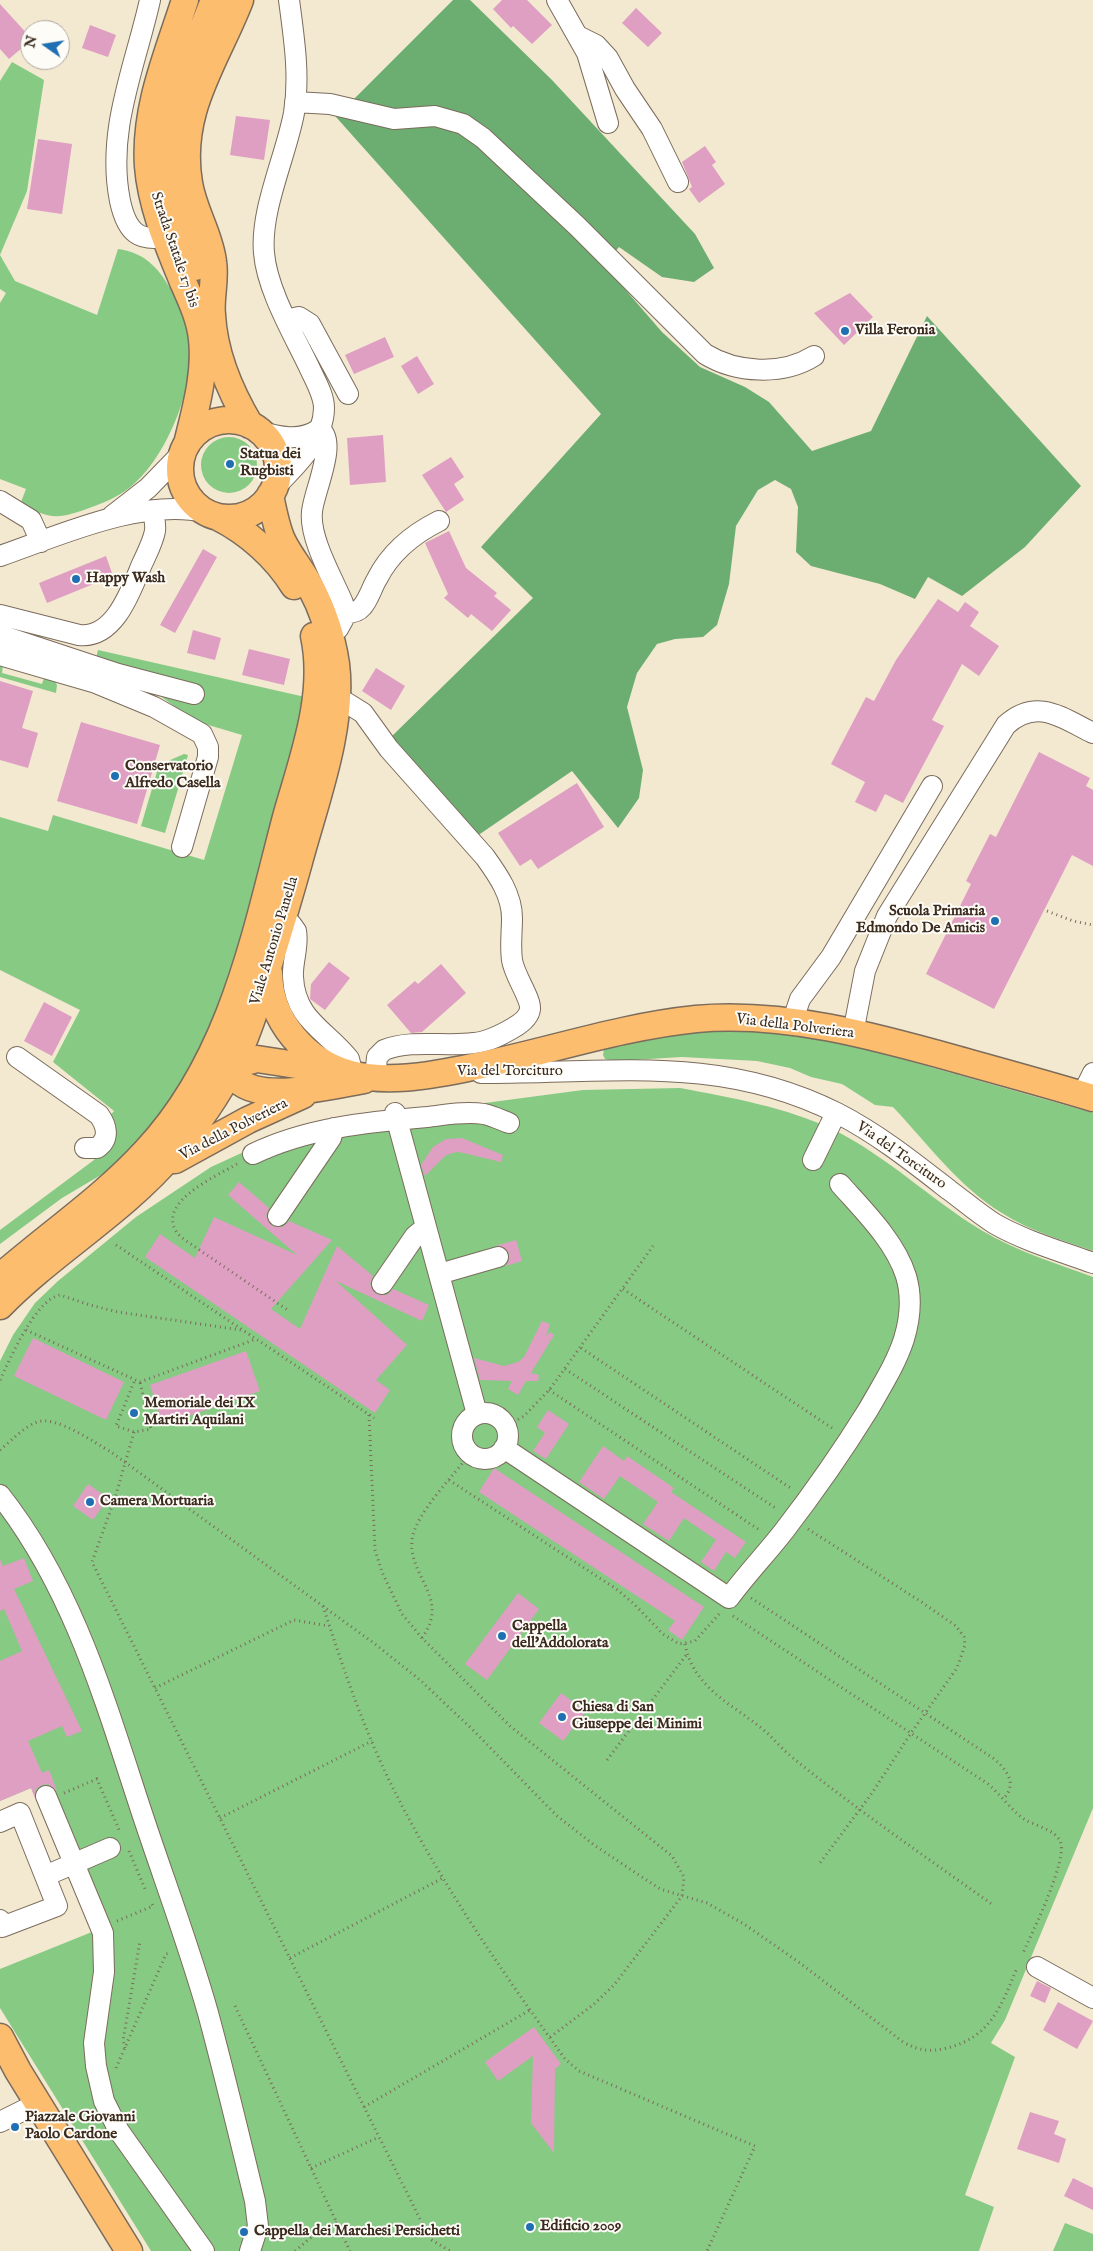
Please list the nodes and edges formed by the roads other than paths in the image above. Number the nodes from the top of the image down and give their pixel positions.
1 (150, 0) edge
2 (186, 0) edge
3 (214, 0) edge
4 (240, 0) edge
5 (289, 0) edge
6 (557, 0) edge
7 (580, 37) junction
8 (295, 102) junction
9 (608, 123) dead end
10 (678, 182) dead end
11 (166, 237) junction
12 (193, 262) junction
13 (212, 318) junction
14 (287, 320) junction
15 (814, 356) dead end
16 (348, 394) dead end
17 (254, 428) junction
18 (319, 428) junction
19 (185, 448) junction
20 (272, 492) junction
21 (0, 502) edge
22 (153, 511) junction
23 (211, 514) junction
24 (106, 520) junction
25 (439, 521) dead end
26 (41, 542) junction
27 (0, 556) edge
28 (345, 613) junction
29 (0, 615) edge
30 (0, 635) edge
31 (321, 636) junction
32 (0, 655) edge
33 (194, 694) dead end
34 (325, 701) junction
35 (1093, 733) edge
36 (932, 786) dead end
37 (182, 847) dead end
38 (271, 918) junction
39 (271, 957) junction
40 (236, 1000) junction
41 (792, 1023) junction
42 (852, 1033) junction
43 (605, 1036) junction
44 (548, 1050) junction
45 (17, 1057) dead end
46 (232, 1068) junction
47 (604, 1069) junction
48 (573, 1071) junction
49 (446, 1072) junction
50 (350, 1074) junction
51 (375, 1078) junction
52 (1089, 1088) edge
53 (319, 1089) junction
54 (187, 1098) junction
55 (836, 1112) junction
56 (396, 1116) junction
57 (509, 1123) dead end
58 (334, 1128) junction
59 (85, 1148) dead end
60 (253, 1154) road end
61 (813, 1160) dead end
62 (152, 1176) junction
63 (840, 1184) dead end
64 (278, 1216) dead end
65 (72, 1217) junction
66 (426, 1227) junction
67 (498, 1257) dead end
68 (0, 1260) edge
69 (1093, 1263) edge
70 (439, 1274) junction
71 (0, 1277) edge
72 (382, 1284) dead end
73 (0, 1306) edge
74 (477, 1414) junction
75 (504, 1448) junction
76 (0, 1495) edge
77 (46, 1796) dead end
78 (0, 1822) edge
79 (110, 1848) dead end
80 (75, 1864) junction
81 (45, 1876) junction
82 (1, 1927) edge
83 (1037, 1967) dead end
84 (1093, 1998) edge
85 (0, 2037) edge
86 (0, 2049) edge
87 (18, 2071) junction
88 (38, 2103) junction
89 (0, 2122) edge
90 (129, 2251) edge
91 (204, 2251) edge
92 (250, 2251) edge

1 - 11 street
2 - 11 main road, Strada Statale 17 bis
3 - 12 main road
4 - 13 main road, Strada Statale 17 bis
5 - 8 street
6 - 7 street
7 - 9 street
7 - 10 street
8 - 14 street
8 - 15 street
11 - 12 street
11 - 19 main road, Strada Statale 17 bis
12 - 13 main road
13 - 17 main road, Strada Statale 17 bis
14 - 16 street
14 - 18 street
17 - 18 street
17 - 19 main road
17 - 20 main road
18 - 20 street
18 - 28 street
19 - 23 main road
19 - 24 street
20 - 23 main road
20 - 31 main road, Viale Antonio Panella
21 - 26 street
22 - 23 street
22 - 24 street
22 - 29 street
23 - 31 main road, Viale Antonio Panella
24 - 26 street
25 - 28 street
26 - 27 street
28 - 31 street
30 - 33 street
31 - 34 main road, Viale Antonio Panella
32 - 37 street
34 - 38 main road, Viale Antonio Panella
34 - 51 street
35 - 42 street
36 - 41 street
38 - 39 main road, Viale Antonio Panella
38 - 40 main road, Viale Antonio Panella
38 - 50 street
39 - 46 main road, Viale Antonio Panella
39 - 50 main road, Via della Polveriera
40 - 46 main road
40 - 54 main road, Viale Antonio Panella
41 - 42 main road, Via della Polveriera
41 - 43 main road, Via della Polveriera
42 - 52 main road, Via della Polveriera
43 - 44 main road, Via della Polveriera
43 - 47 street
44 - 47 street, Via del Torcituro
44 - 48 street, Via del Torcituro
44 - 49 main road, Via della Polveriera
45 - 59 street
46 - 50 main road, Via della Polveriera
46 - 53 main road, Via della Polveriera
46 - 54 main road, Via della Polveriera
46 - 62 main road, Viale Antonio Panella
47 - 48 street, Via del Torcituro
47 - 55 street, Via del Torcituro
48 - 49 street, Via del Torcituro
49 - 51 main road, Via della Polveriera
50 - 51 main road, Via della Polveriera
51 - 53 main road, Via della Polveriera
53 - 62 main road, Via della Polveriera
54 - 65 main road, Viale Antonio Panella
55 - 61 street
55 - 69 street, Via del Torcituro
56 - 57 street
56 - 58 street
56 - 66 street
58 - 60 street
58 - 64 street
62 - 73 main road, Viale Antonio Panella
63 - 75 street
65 - 68 street
65 - 71 main road, Viale Antonio Panella
66 - 70 street
66 - 72 street
67 - 70 street
70 - 74 street
74 - 75 street
74 - 75 street
76 - 92 street
77 - 80 street
78 - 81 street
79 - 80 street
80 - 81 street
80 - 91 street
81 - 82 street
83 - 84 street
85 - 87 main road
86 - 87 main road
87 - 88 main road
88 - 89 street
88 - 90 main road

